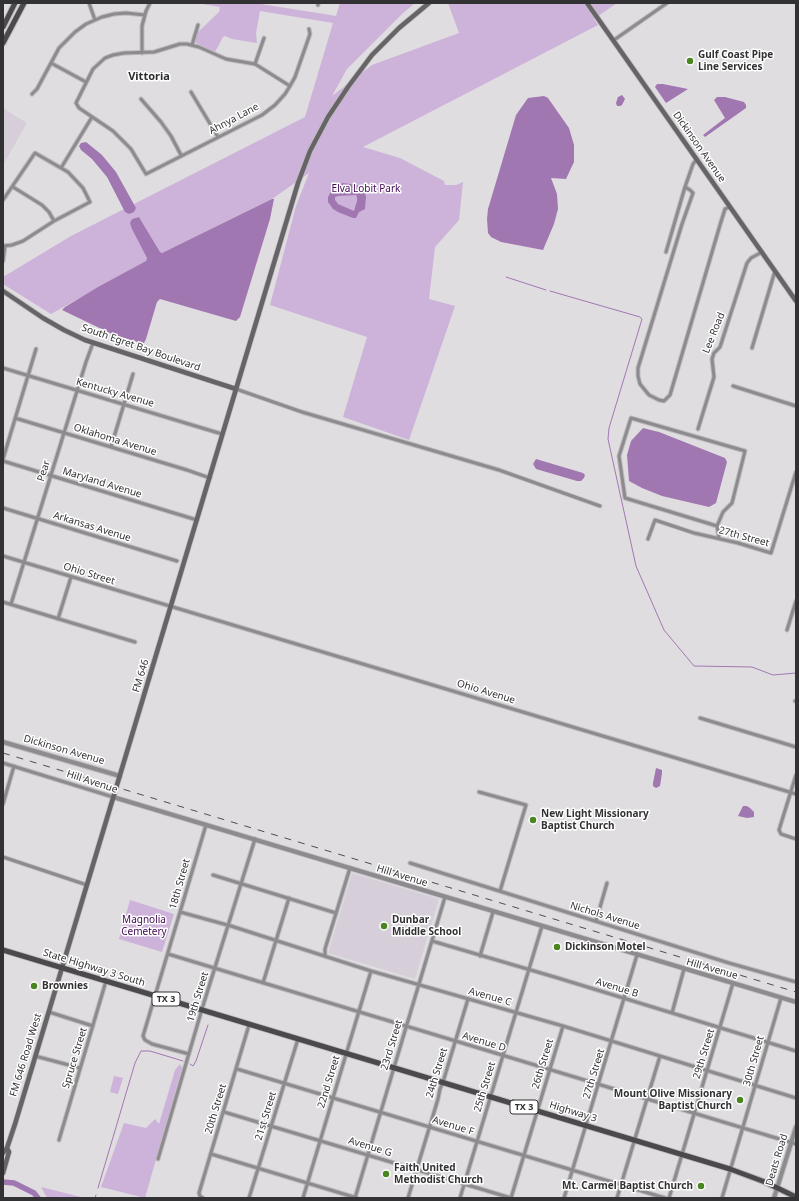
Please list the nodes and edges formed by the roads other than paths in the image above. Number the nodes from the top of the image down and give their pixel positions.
1 (15, 3) edge
2 (24, 3) edge
3 (89, 3) edge
4 (150, 3) edge
5 (429, 3) edge
6 (588, 3) edge
7 (667, 3) edge
8 (145, 15) junction
9 (95, 20) junction
10 (198, 25) dead end
11 (3, 27) edge
12 (309, 29) dead end
13 (264, 38) dead end
14 (614, 40) junction
15 (3, 42) edge
16 (192, 45) junction
17 (142, 53) junction
18 (51, 63) junction
19 (255, 64) junction
20 (86, 82) junction
21 (290, 86) junction
22 (191, 92) dead end
23 (32, 94) dead end
24 (141, 99) dead end
25 (92, 117) junction
26 (218, 137) junction
27 (181, 155) junction
28 (697, 159) junction
29 (61, 168) junction
30 (13, 187) junction
31 (685, 187) junction
32 (3, 200) edge
33 (730, 206) junction
34 (54, 221) junction
35 (4, 246) edge
36 (666, 252) dead end
37 (762, 252) junction
38 (3, 261) edge
39 (776, 271) junction
40 (3, 291) edge
41 (796, 301) edge
42 (94, 343) junction
43 (752, 348) dead end
44 (36, 349) dead end
45 (3, 368) edge
46 (133, 374) dead end
47 (28, 376) junction
48 (733, 386) dead end
49 (236, 389) junction
50 (77, 391) junction
51 (124, 404) junction
52 (796, 406) edge
53 (15, 418) junction
54 (698, 429) dead end
55 (65, 433) junction
56 (222, 434) junction
57 (111, 447) junction
58 (3, 460) edge
59 (796, 472) edge
60 (51, 476) junction
61 (210, 478) junction
62 (600, 506) dead end
63 (3, 508) edge
64 (38, 519) junction
65 (197, 520) junction
66 (717, 526) junction
67 (719, 538) junction
68 (648, 539) dead end
69 (3, 556) edge
70 (176, 561) dead end
71 (24, 562) junction
72 (71, 576) junction
73 (796, 601) edge
74 (3, 602) edge
75 (12, 604) junction
76 (171, 607) junction
77 (58, 619) junction
78 (787, 630) dead end
79 (135, 642) dead end
80 (700, 718) dead end
81 (3, 742) edge
82 (796, 747) edge
83 (3, 763) edge
84 (14, 766) junction
85 (796, 775) edge
86 (120, 776) junction
87 (479, 792) dead end
88 (791, 792) junction
89 (796, 794) edge
90 (113, 797) junction
91 (3, 804) edge
92 (206, 825) junction
93 (796, 839) edge
94 (254, 840) junction
95 (3, 857) edge
96 (410, 863) dead end
97 (193, 868) junction
98 (350, 868) junction
99 (198, 870) dead end
100 (213, 875) dead end
101 (241, 883) junction
102 (607, 883) dead end
103 (88, 885) junction
104 (500, 891) junction
105 (445, 897) junction
106 (289, 898) junction
107 (180, 912) junction
108 (493, 912) junction
109 (336, 913) junction
110 (596, 921) junction
111 (228, 926) junction
112 (542, 926) junction
113 (276, 940) junction
114 (432, 941) junction
115 (3, 950) edge
116 (168, 954) junction
117 (324, 955) junction
118 (637, 955) junction
119 (480, 956) junction
120 (62, 968) junction
121 (215, 969) junction
122 (684, 969) junction
123 (529, 970) junction
124 (371, 971) junction
125 (106, 981) junction
126 (796, 982) edge
127 (263, 983) junction
128 (733, 983) junction
129 (419, 984) junction
130 (154, 996) junction
131 (781, 998) junction
132 (468, 999) junction
133 (624, 999) junction
134 (796, 1002) edge
135 (202, 1010) junction
136 (49, 1012) junction
137 (359, 1012) junction
138 (515, 1013) junction
139 (672, 1013) junction
140 (250, 1025) junction
141 (93, 1026) junction
142 (406, 1026) junction
143 (563, 1026) junction
144 (720, 1028) junction
145 (298, 1039) junction
146 (455, 1041) junction
147 (612, 1041) junction
148 (767, 1043) junction
149 (796, 1051) edge
150 (189, 1054) junction
151 (346, 1054) junction
152 (35, 1056) junction
153 (502, 1056) junction
154 (660, 1056) junction
155 (80, 1068) junction
156 (394, 1068) junction
157 (237, 1069) junction
158 (550, 1070) junction
159 (707, 1070) junction
160 (443, 1082) junction
161 (284, 1084) junction
162 (599, 1085) junction
163 (755, 1085) junction
164 (490, 1097) junction
165 (333, 1098) junction
166 (796, 1098) edge
167 (647, 1099) junction
168 (538, 1111) junction
169 (224, 1112) junction
170 (381, 1112) junction
171 (694, 1113) junction
172 (272, 1126) junction
173 (587, 1126) junction
174 (429, 1127) junction
175 (796, 1127) edge
176 (742, 1128) junction
177 (59, 1140) dead end
178 (320, 1140) junction
179 (634, 1140) junction
180 (476, 1141) junction
181 (794, 1143) edge
182 (8, 1148) junction
183 (3, 1153) edge
184 (211, 1154) junction
185 (368, 1155) junction
186 (524, 1155) junction
187 (682, 1155) junction
188 (158, 1159) dead end
189 (258, 1168) junction
190 (730, 1169) junction
191 (416, 1170) junction
192 (573, 1170) junction
193 (3, 1172) edge
194 (307, 1183) junction
195 (464, 1184) junction
196 (621, 1185) junction
197 (777, 1188) junction
198 (796, 1197) edge
199 (202, 1198) edge
200 (249, 1198) edge
201 (303, 1198) edge
202 (356, 1198) edge
203 (408, 1198) edge
204 (460, 1198) edge
205 (511, 1198) edge
206 (564, 1198) edge
207 (617, 1198) edge
208 (665, 1198) edge
209 (669, 1198) edge
210 (722, 1198) edge
211 (774, 1198) edge

1 - 11 main road
2 - 15 main road
3 - 9 street
4 - 8 street
5 - 49 main road, FM 646
6 - 14 main road, Dickinson Avenue
7 - 14 street
8 - 9 street
8 - 17 street
9 - 18 street
10 - 16 street
12 - 21 street, Ahnya Lane
13 - 19 street
14 - 28 main road, Dickinson Avenue
16 - 17 street
16 - 19 street
17 - 20 street
18 - 20 street
18 - 23 street
19 - 21 street
20 - 25 street
21 - 26 street, Ahnya Lane
22 - 26 street
24 - 27 street
25 - 27 street, Ahnya Lane
25 - 29 street
26 - 27 street, Ahnya Lane
28 - 31 street
28 - 33 main road, Dickinson Avenue
29 - 30 street
29 - 34 street
30 - 32 street
30 - 34 street
31 - 33 street
31 - 36 street
33 - 37 main road, Dickinson Avenue
34 - 35 street
35 - 38 street
37 - 39 main road, Dickinson Avenue
37 - 54 street, Lee Road
39 - 41 main road, Dickinson Avenue
39 - 43 street
40 - 42 main road, South Egret Bay Boulevard
42 - 49 main road, South Egret Bay Boulevard
42 - 50 street, Pear
44 - 47 street
45 - 47 street, Kentucky Avenue
46 - 51 street
47 - 50 street, Kentucky Avenue
47 - 53 street
48 - 52 street
49 - 56 main road, FM 646 / FM 646
49 - 62 street
50 - 51 street, Kentucky Avenue
50 - 55 street, Pear
51 - 56 street, Kentucky Avenue
51 - 57 street
53 - 55 street, Oklahoma Avenue
53 - 58 street
55 - 57 street, Oklahoma Avenue
55 - 60 street, Pear
56 - 61 main road, FM 646 / FM 646
57 - 61 street, Oklahoma Avenue
58 - 60 street, Maryland Avenue
59 - 67 street, 27th Street
60 - 64 street, Pear
60 - 65 street, Maryland Avenue
61 - 65 main road, FM 646 / FM 646
63 - 64 street, Arkansas Avenue
64 - 70 street, Arkansas Avenue
64 - 71 street, Pear
65 - 76 main road, FM 646 / FM 646
66 - 66 street
66 - 67 street
67 - 68 street, 27th Street
69 - 71 street, Ohio Street
71 - 72 street, Ohio Street
71 - 75 street, Pear
72 - 76 street, Ohio Street
72 - 77 street
73 - 78 street
74 - 75 street
75 - 77 street
76 - 86 main road, FM 646 / FM 646
76 - 88 street, Ohio Avenue
77 - 79 street
80 - 82 street
81 - 86 street, Dickinson Avenue
83 - 84 street, Hill Avenue
84 - 90 street, Hill Avenue
84 - 91 street
85 - 88 street
86 - 90 main road, FM 646 / FM 646
87 - 104 street
88 - 89 street, Ohio Avenue
88 - 93 street
90 - 92 street, Hill Avenue
90 - 103 main road, FM 646 / FM 646
92 - 94 street, Hill Avenue
92 - 97 street, 18th Street
94 - 98 street, Hill Avenue
94 - 101 street, 19th Street
95 - 103 street
96 - 104 street, Nichols Avenue
97 - 99 street
97 - 107 street, 18th Street
98 - 105 street, Hill Avenue
98 - 109 street
100 - 101 street
101 - 106 street
101 - 111 street, 19th Street
102 - 110 street
103 - 120 main road, FM 646 / FM 646
104 - 110 street, Nichols Avenue
105 - 108 street, Hill Avenue
105 - 114 street, 23rd Street
106 - 109 street
106 - 113 street
107 - 111 street, Avenue C
107 - 116 street, 18th Street
108 - 112 street, Hill Avenue
108 - 119 street
109 - 117 street
110 - 126 street, Nichols Avenue
111 - 113 street, Avenue C
111 - 121 street, 19th Street
112 - 118 street, Hill Avenue
112 - 123 street, 25th Street
113 - 117 street, Avenue C
113 - 127 street
114 - 119 street, Avenue B
114 - 129 street, 23rd Street
115 - 120 main road, State Highway 3 South / TX 3
116 - 121 street, Avenue D
116 - 130 street, 18th Street
117 - 124 street, Avenue C
118 - 122 street, Hill Avenue
118 - 133 street, 27th Street
119 - 123 street, Avenue B
120 - 125 main road, State Highway 3 South / TX 3
120 - 136 main road, FM 646 Road West / FM 646
121 - 127 street, Avenue D
121 - 135 street, 19th Street
122 - 128 street, Hill Avenue
122 - 139 street
123 - 133 street, Avenue B
123 - 138 street, 25th Street
124 - 129 street, Avenue C
124 - 137 street, 22nd Street
125 - 130 main road, State Highway 3 South / TX 3
125 - 141 street, Spruce Street
127 - 137 street, Avenue D
128 - 131 street, Hill Avenue
128 - 144 street, 29th Street
129 - 132 street, Avenue C
129 - 142 street, 23rd Street
130 - 135 main road, State Highway 3 South / TX 3
130 - 150 street, 18th Street
131 - 134 street, Hill Avenue
131 - 148 street, 30th Street
132 - 138 street, Avenue C
132 - 146 street, 24th Street
133 - 139 street, Avenue B
133 - 147 street, 27th Street
135 - 140 main road, State Highway 3 South / TX 3
135 - 150 street, 19th Street
136 - 141 street
136 - 152 main road, FM 646 Road West / FM 646
137 - 142 street, Avenue D
137 - 151 street, 22nd Street
138 - 143 street, Avenue C
138 - 153 street, 25th Street
139 - 144 street, Avenue B
140 - 145 main road, Highway 3 / TX 3
140 - 157 street, 20th Street
141 - 155 street, Spruce Street
142 - 146 street, Avenue D
142 - 156 street, 23rd Street
143 - 147 street, Avenue C
143 - 158 street, 26th Street
144 - 148 street, Avenue B
144 - 159 street, 29th Street
145 - 151 main road, Highway 3 / TX 3
145 - 161 street, 21st Street
146 - 153 street, Avenue D
146 - 160 street, 24th Street
147 - 154 street, Avenue C
147 - 162 street, 27th Street
148 - 149 street, Avenue B
148 - 163 street, 30th Street
150 - 188 street, 19th Street
151 - 156 main road, Highway 3 / TX 3
151 - 165 street, 22nd Street
152 - 155 street
152 - 182 main road, FM 646 Road West / FM 646
153 - 158 street, Avenue D
153 - 164 street, 25th Street
154 - 159 street, Avenue C
154 - 167 street
155 - 177 street, Spruce Street
156 - 160 main road, Highway 3 / TX 3
156 - 170 street, 23rd Street
157 - 161 street, Avenue F
157 - 169 street, 20th Street
158 - 162 street, Avenue D
158 - 168 street, 26th Street
159 - 163 street, Avenue C
159 - 171 street, 29th Street
160 - 164 main road, Highway 3 / TX 3
160 - 174 street, 24th Street
161 - 165 street, Avenue F
161 - 172 street, 21st Street
162 - 167 street, Avenue D
162 - 173 street, 27th Street
163 - 166 street, Avenue C
163 - 176 street, 30th Street
164 - 168 main road, Highway 3 / TX 3
164 - 180 street, 25th Street
165 - 170 street, Avenue F
165 - 178 street, 22nd Street
167 - 171 street, Avenue D
167 - 179 street
168 - 173 main road, Highway 3 / TX 3
168 - 186 street, 26th Street
169 - 172 street, Avenue G
169 - 184 street, 20th Street
170 - 174 street, Avenue F
170 - 185 street, 23rd Street
171 - 176 street, Avenue D
171 - 187 street, 29th Street
172 - 178 street, Avenue G
172 - 189 street, 21st Street
173 - 179 main road, Highway 3 / TX 3
173 - 192 street, 27th Street
174 - 180 street, Avenue F
174 - 191 street, 24th Street
175 - 181 street, Deats Road
176 - 181 street, Avenue D
176 - 190 street, 30th Street
178 - 185 street, Avenue G
178 - 194 street, 22nd Street
179 - 187 main road, Highway 3 / TX 3
179 - 196 street
180 - 186 street, Avenue F
180 - 195 street, 25th Street
181 - 197 street, Deats Road
182 - 183 main road, FM 646 Road West
182 - 193 main road, FM 646 Road West / FM 646
184 - 189 street
184 - 199 street, 20th Street
185 - 191 street, Avenue G
185 - 202 street, 23rd Street
186 - 192 street, Avenue F
186 - 205 street, 26th Street
187 - 190 main road, Highway 3 / TX 3
187 - 209 street, 29th Street
189 - 194 street
189 - 200 street, 21st Street
190 - 197 main road, Highway 3 / TX 3
190 - 210 street, 30th Street
191 - 195 street, Avenue G
191 - 203 street, 24th Street
192 - 196 street, Avenue F
192 - 206 street, 27th Street
194 - 201 street, 22nd Street
194 - 202 street
195 - 204 street, 25th Street
195 - 205 street, Avenue G
196 - 207 street
196 - 208 street, Avenue F
197 - 198 main road, Highway 3 / TX 3
197 - 211 street, Deats Road

